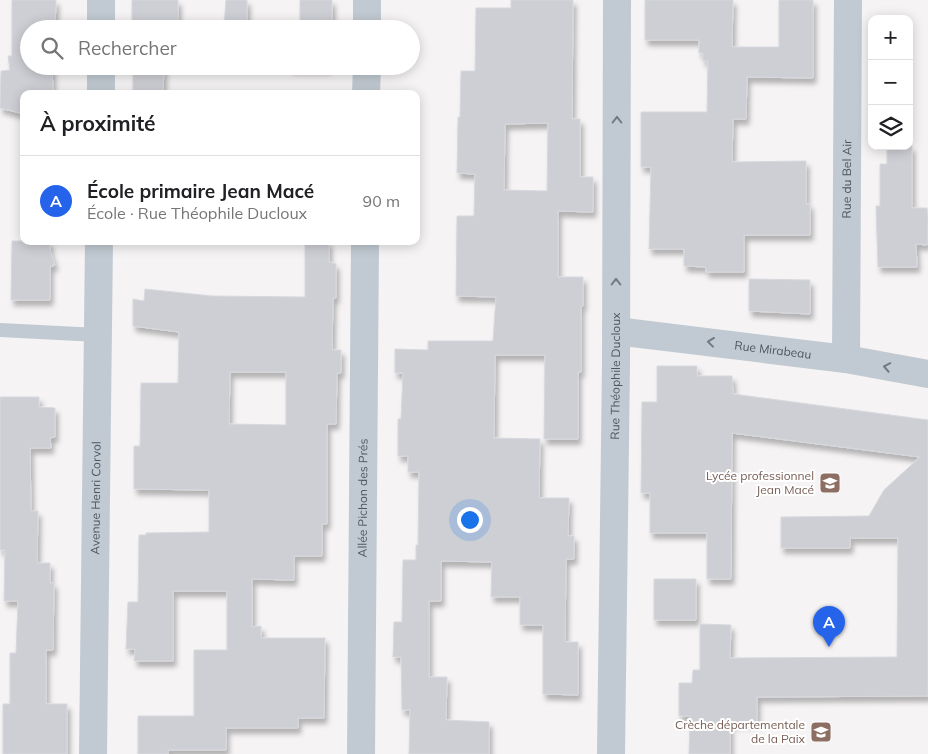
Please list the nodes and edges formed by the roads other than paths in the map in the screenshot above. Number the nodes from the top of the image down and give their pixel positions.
1 (101, 0) edge
2 (367, 0) edge
3 (617, 0) edge
4 (848, 0) edge
5 (101, 20) edge
6 (367, 20) edge
7 (101, 75) edge
8 (367, 75) edge
9 (101, 90) edge
10 (366, 90) edge
11 (99, 245) edge
12 (365, 245) edge
13 (0, 330) edge
14 (616, 331) junction
15 (98, 335) junction
16 (846, 359) junction
17 (928, 374) edge
18 (93, 754) edge
19 (361, 754) edge
20 (611, 754) edge

1 - 5 street
2 - 6 street
14 -> 3 street, Rue Théophile Ducloux
4 - 16 street, Rue du Bel Air
7 - 9 street
8 - 10 street
11 - 15 street, Avenue Henri Corvol
12 - 19 street, Allée Pichon des Prés
13 - 15 lane
16 -> 14 street, Rue Mirabeau
14 - 20 street, Rue Théophile Ducloux
15 - 18 street, Avenue Henri Corvol
17 -> 16 street, Rue Mirabeau

